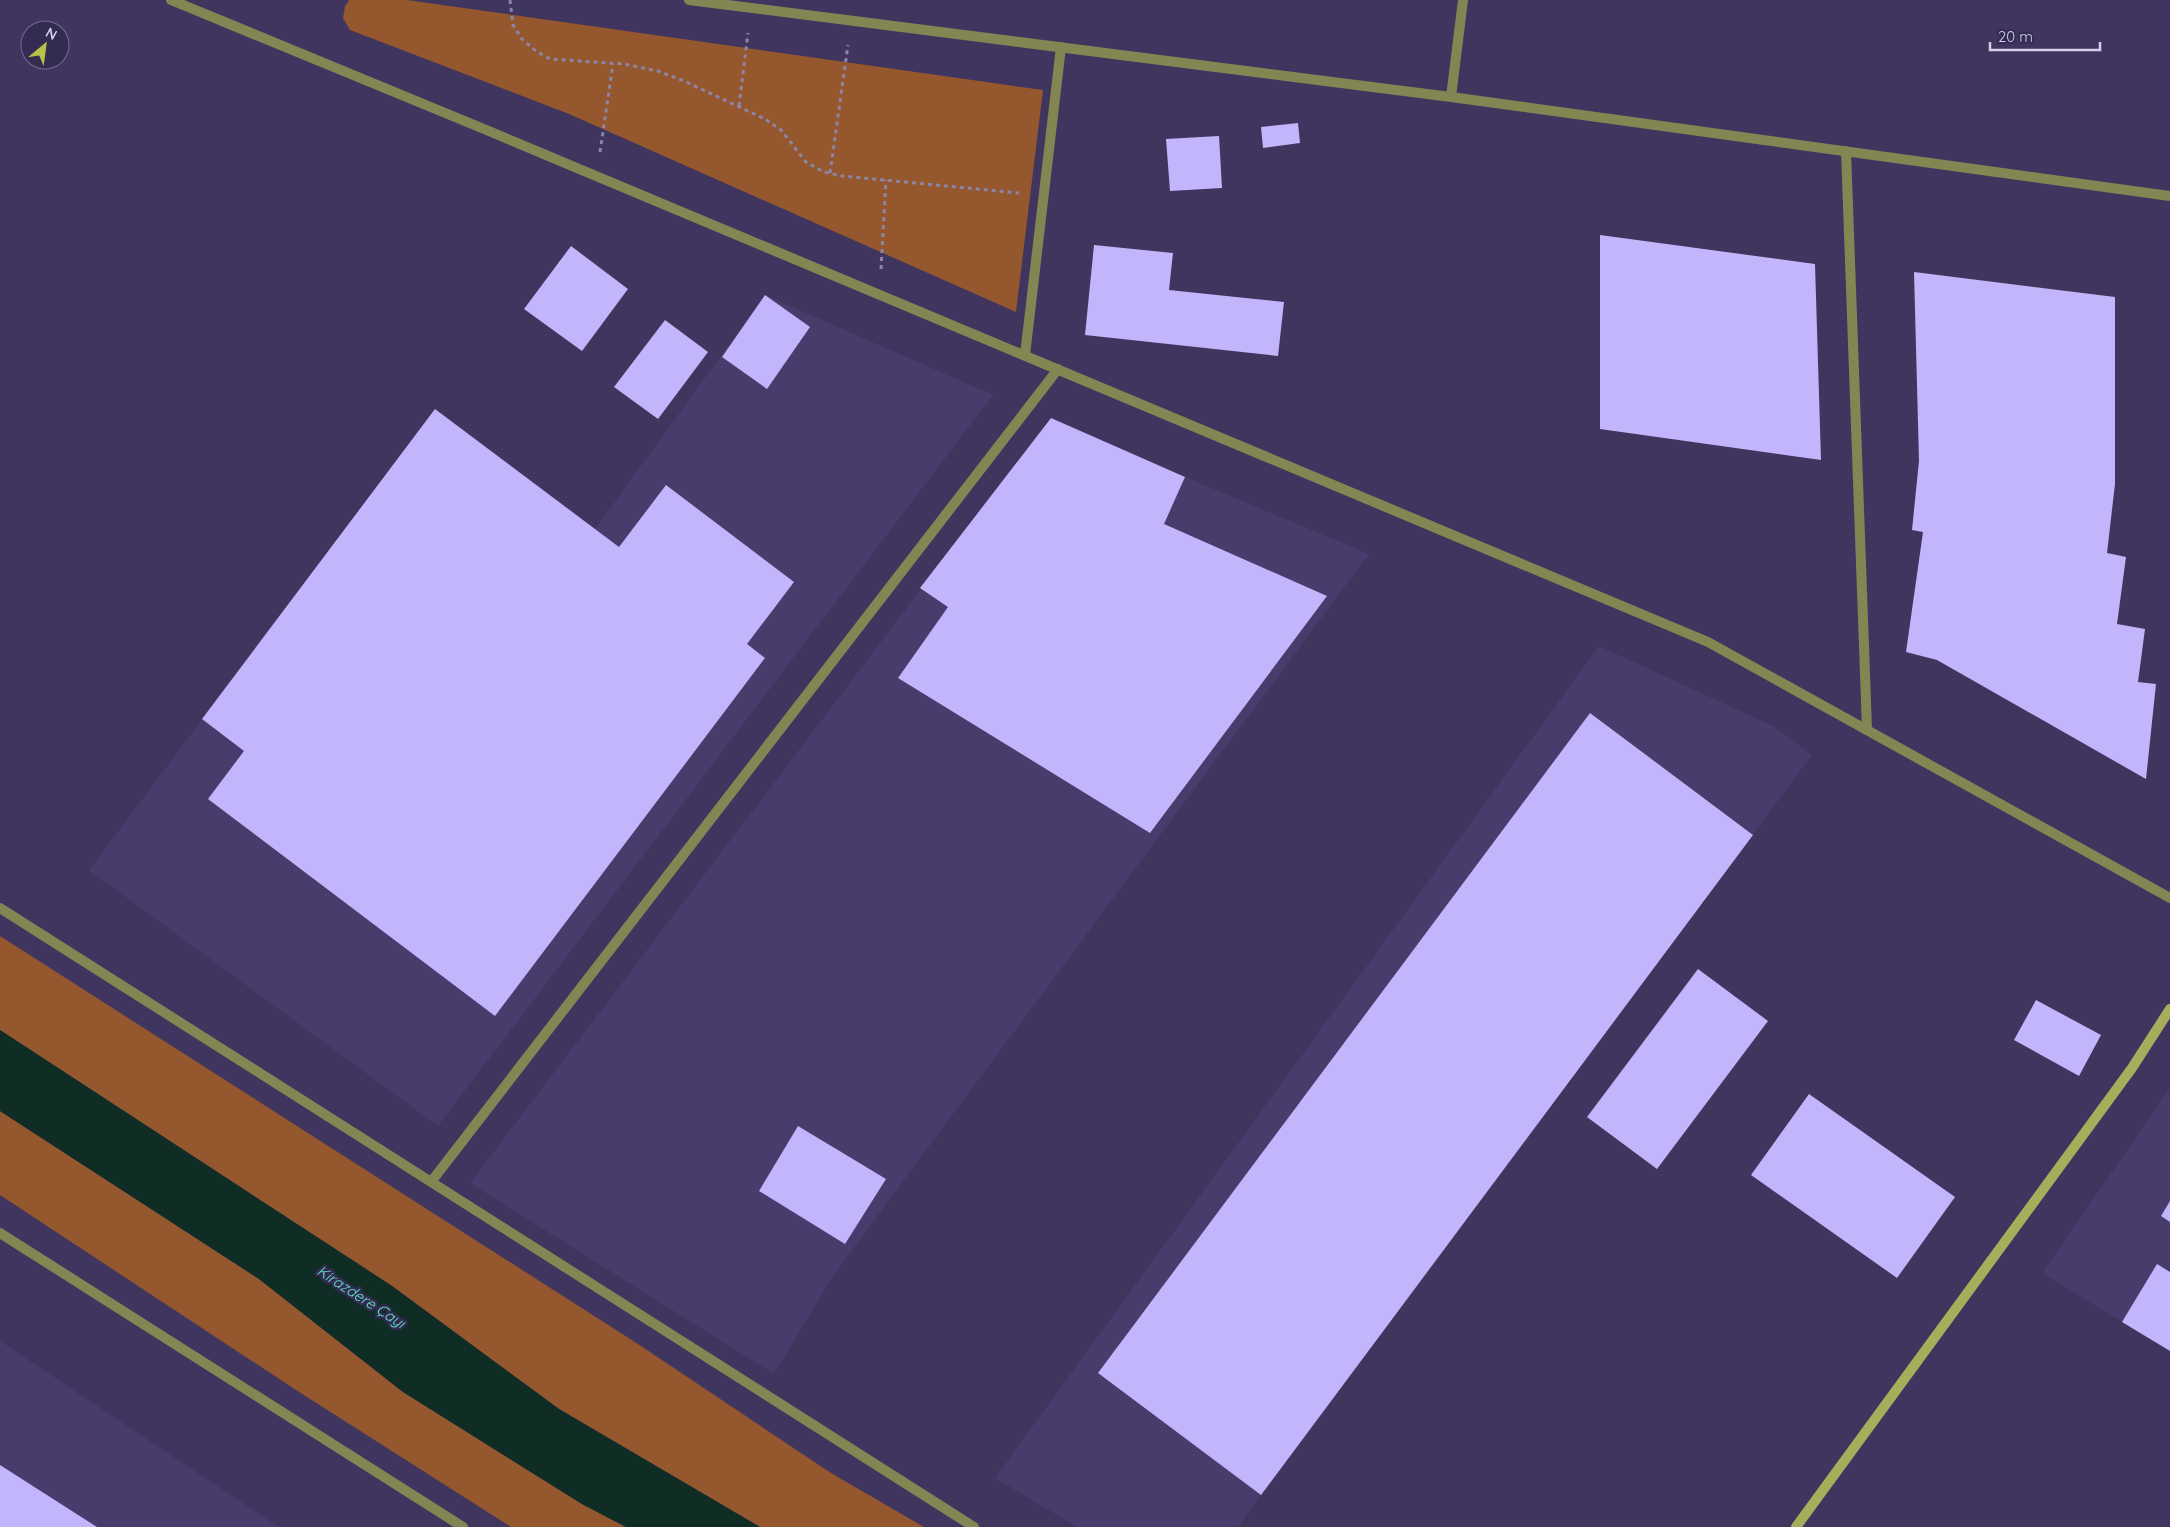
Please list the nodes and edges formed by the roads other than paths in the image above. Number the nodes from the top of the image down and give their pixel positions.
1 (171, 0) edge
2 (689, 0) edge
3 (1463, 0) edge
4 (1061, 47) junction
5 (1450, 96) junction
6 (1846, 151) junction
7 (2170, 196) edge
8 (1025, 354) junction
9 (1058, 369) junction
10 (1866, 729) junction
11 (2170, 898) edge
12 (0, 908) edge
13 (2170, 1009) edge
14 (431, 1182) junction
15 (0, 1233) edge
16 (463, 1527) edge
17 (974, 1527) edge
18 (1796, 1527) edge

1 - 8 street
2 - 4 street
3 - 5 street
4 - 5 street
4 - 8 street
5 - 6 street
6 - 7 street
6 - 10 street
8 - 9 street
9 - 10 street
9 - 14 street
10 - 11 street
12 - 14 street
13 - 18 street
14 - 17 street
15 - 16 street

